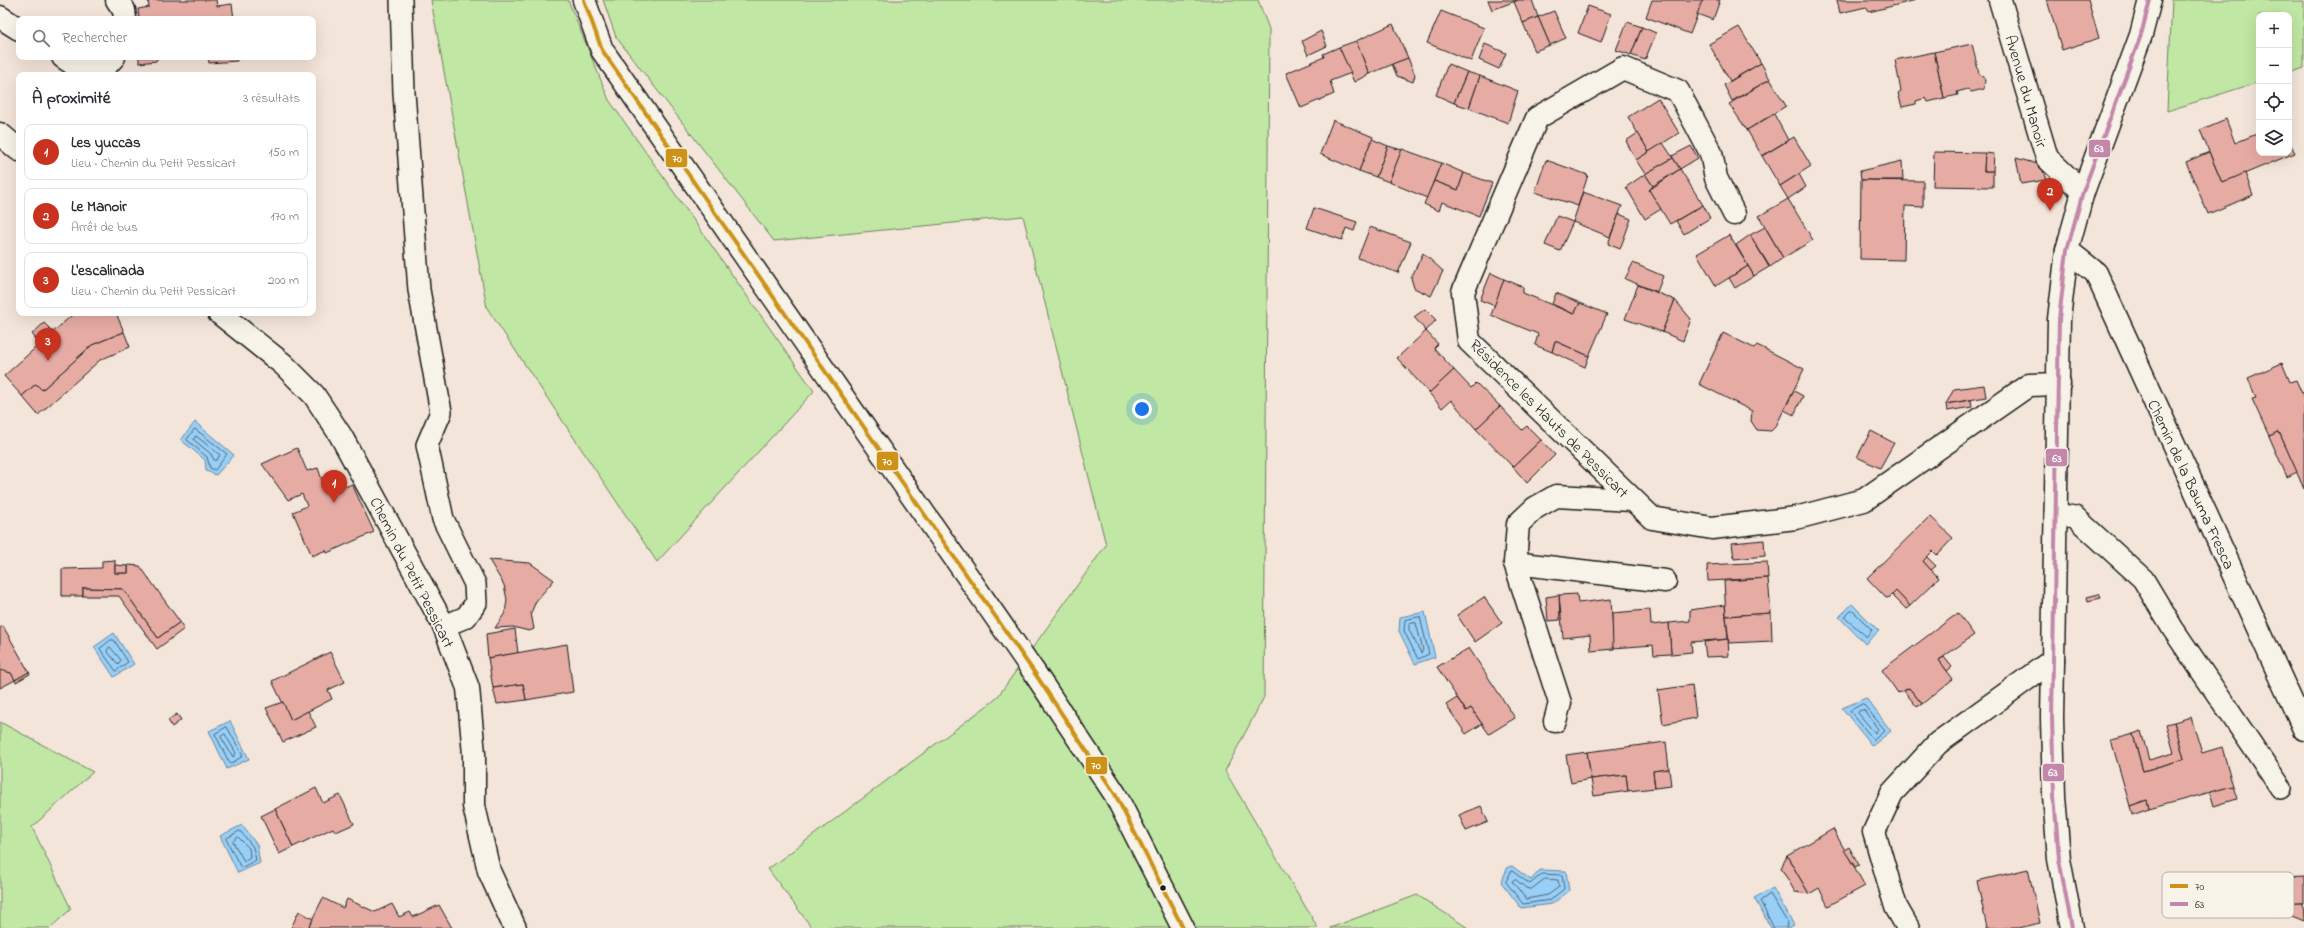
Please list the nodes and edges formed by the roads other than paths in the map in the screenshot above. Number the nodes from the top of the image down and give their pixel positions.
1 (117, 0) edge
2 (401, 0) edge
3 (584, 0) edge
4 (2000, 0) edge
5 (2150, 0) edge
6 (125, 16) edge
7 (0, 17) edge
8 (16, 27) edge
9 (68, 60) edge
10 (111, 60) edge
11 (0, 134) edge
12 (16, 147) edge
13 (2083, 192) junction
14 (1734, 214) dead end
15 (2067, 250) junction
16 (223, 316) edge
17 (2058, 384) junction
18 (1632, 500) junction
19 (2055, 514) junction
20 (1515, 563) junction
21 (1665, 581) dead end
22 (444, 626) junction
23 (2053, 660) junction
24 (1555, 721) dead end
25 (2304, 728) edge
26 (2281, 788) dead end
27 (515, 928) edge
28 (1183, 928) edge
29 (1908, 928) edge
30 (2072, 928) edge

1 - 6 street
2 - 22 lane
3 - 28 street
4 - 13 street, Avenue du Manoir
5 - 13 street
7 - 8 street
9 - 10 street
11 - 12 street
13 - 15 street
14 - 18 street, Résidence les Hauts de Pessicart
15 - 17 street
15 - 25 street, Chemin de la Bauma Fresca
16 - 22 street, Chemin du Petit Pessicart
17 - 18 street, Résidence les Hauts de Pessicart
17 - 19 street
18 - 20 street, Résidence les Hauts de Pessicart
19 - 23 street
19 - 26 lane
20 - 21 street
20 - 24 street, Résidence les Hauts de Pessicart
22 - 27 street, Chemin du Petit Pessicart
23 - 29 street
23 - 30 street

